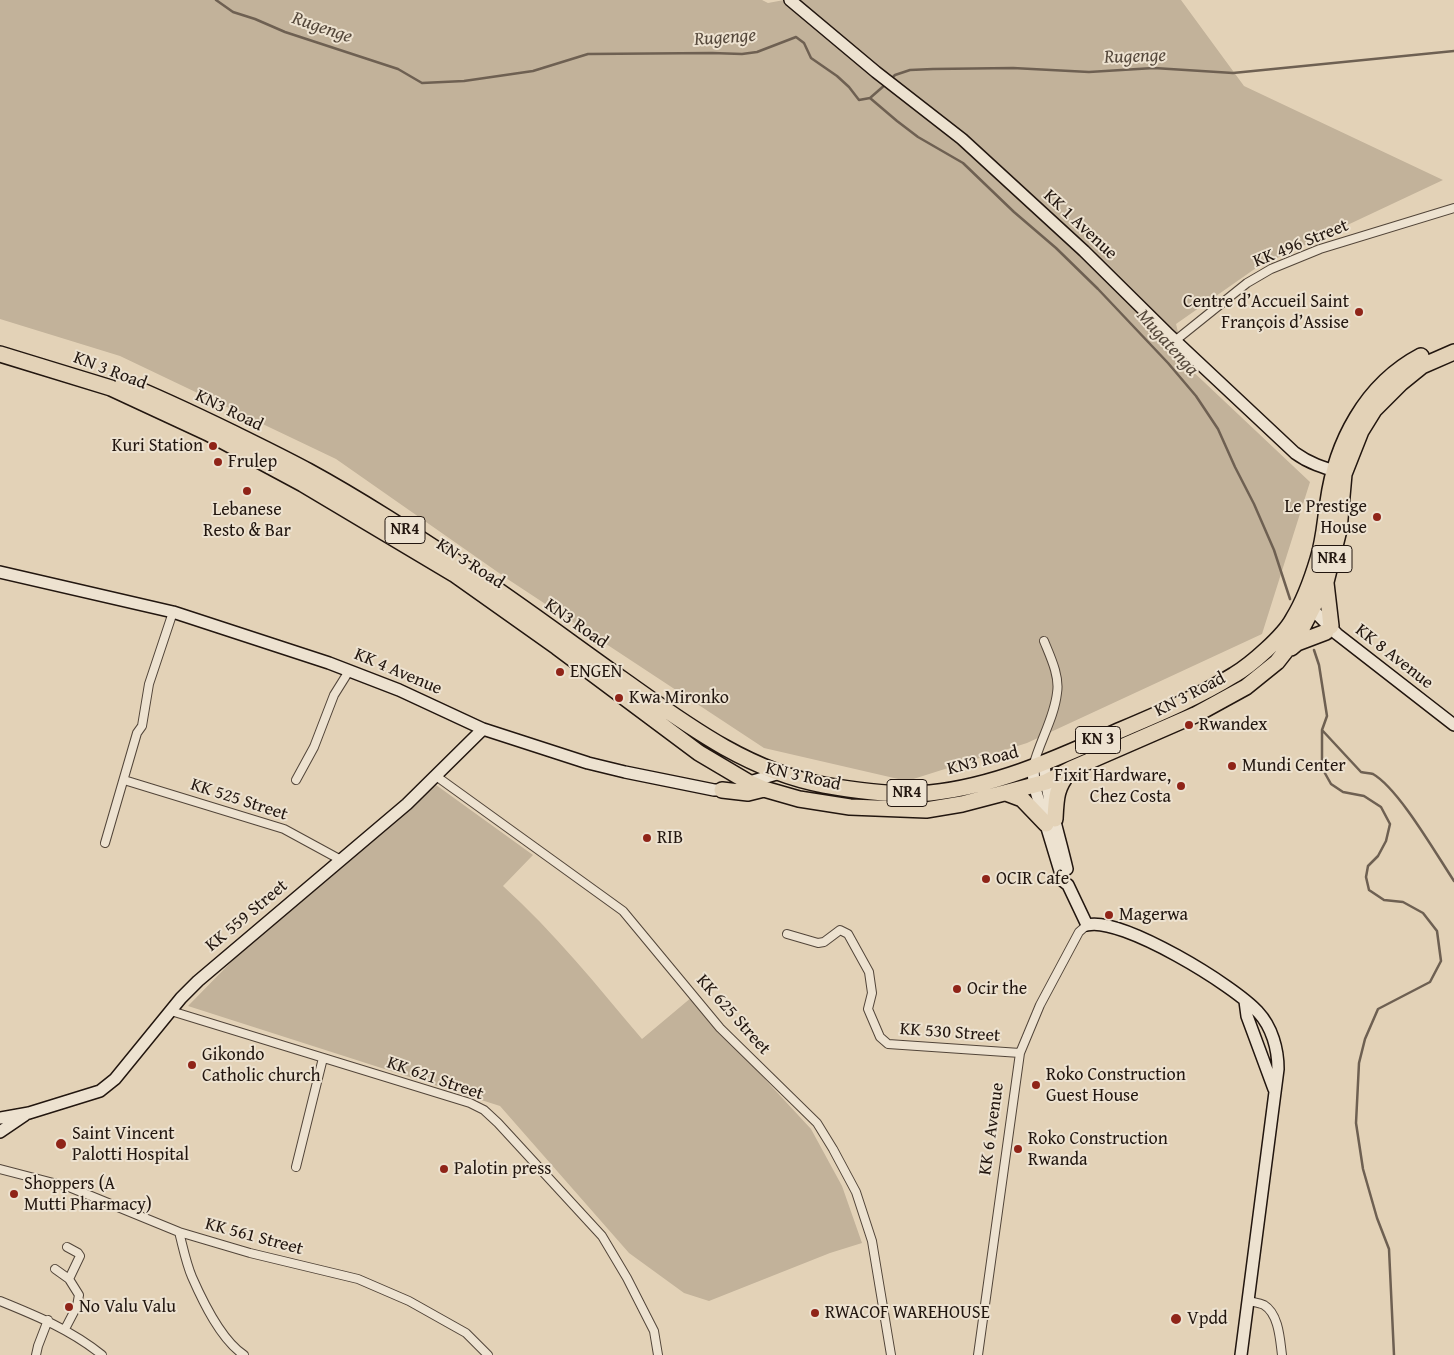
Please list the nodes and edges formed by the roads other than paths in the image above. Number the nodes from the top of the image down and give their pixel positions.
1 (790, 0) edge
2 (1454, 208) edge
3 (1176, 340) junction
4 (1454, 343) edge
5 (0, 344) edge
6 (1454, 352) edge
7 (0, 354) edge
8 (210, 428) junction
9 (1339, 472) junction
10 (0, 572) edge
11 (1326, 582) junction
12 (173, 612) junction
13 (1303, 613) junction
14 (1331, 631) junction
15 (1044, 640) dead end
16 (1285, 654) junction
17 (349, 671) junction
18 (1152, 716) joint
19 (1454, 725) edge
20 (483, 729) junction
21 (1044, 739) junction
22 (1038, 765) junction
23 (1071, 769) junction
24 (730, 772) junction
25 (780, 773) junction
26 (436, 776) junction
27 (124, 780) junction
28 (296, 780) dead end
29 (748, 782) junction
30 (1040, 784) junction
31 (764, 789) junction
32 (726, 790) junction
33 (1006, 793) junction
34 (1051, 821) junction
35 (105, 843) dead end
36 (341, 860) junction
37 (1087, 925) junction
38 (787, 934) dead end
39 (1245, 1001) junction
40 (171, 1012) junction
41 (1020, 1053) junction
42 (323, 1058) junction
43 (1276, 1093) junction
44 (29, 1113) junction
45 (0, 1118) edge
46 (0, 1132) edge
47 (296, 1167) dead end
48 (0, 1169) edge
49 (179, 1232) junction
50 (66, 1247) dead end
51 (55, 1268) dead end
52 (69, 1280) junction
53 (0, 1301) edge
54 (1248, 1301) junction
55 (48, 1320) junction
56 (65, 1329) junction
57 (36, 1355) edge
58 (102, 1355) edge
59 (244, 1355) edge
60 (488, 1355) edge
61 (658, 1355) edge
62 (891, 1355) edge
63 (978, 1355) edge
64 (1241, 1355) edge
65 (1282, 1355) edge

1 - 3 main road, KK 1 Avenue
2 - 3 street, KK 496 Street
3 - 9 main road, KK 1 Avenue
4 - 9 highway, KN 3 Road / NR4
5 - 8 highway, KN3 Road / NR4
6 - 9 highway, KN 3 Road / NR4
7 - 8 highway, KN 3 Road / NR4
8 - 24 highway, KN 3 Road / NR4
8 - 25 highway, KN3 Road / NR4
9 - 11 highway, KN 3 Road / NR4
9 - 13 highway, KN 3 Road / NR4
10 - 12 main road, KK 4 Avenue
11 - 13 highway, KN 3 Road / NR4
11 - 14 highway
12 - 17 main road, KK 4 Avenue
12 - 27 street
13 - 14 main road, KK 8 Avenue
13 - 16 highway, KN 3 Road / NR4
13 - 18 highway, KN 3 Road / NR4
14 - 16 highway
14 - 19 main road, KK 8 Avenue
15 - 21 street
16 - 23 highway, KN 3 Road / NR4
17 - 20 main road, KK 4 Avenue
17 - 28 street
18 - 22 highway, KN3 Road / KN 3
20 - 26 main road, KK 559 Street
20 - 32 main road, KK 4 Avenue
21 - 22 street
21 - 22 street
22 - 25 highway, KN3 Road / NR4
22 - 30 main road
23 - 30 highway, KN 3 Road / NR4
23 - 34 highway
24 - 29 highway, KN 3 Road / NR4
24 - 32 highway
25 - 29 main road
26 - 36 main road, KK 559 Street
26 - 62 street, KK 625 Street
27 - 35 street
27 - 36 street, KK 525 Street
29 - 31 highway, KN 3 Road / NR4
29 - 32 main road
30 - 33 highway, KN 3 Road / NR4
30 - 34 main road
31 - 32 highway
31 - 33 highway, KN 3 Road / NR4
33 - 34 highway
34 - 37 main road
36 - 40 main road, KK 559 Street
37 - 39 main road
37 - 41 street, KK 6 Avenue
38 - 41 street, KK 530 Street
39 - 43 main road
39 - 43 main road
40 - 42 street, KK 621 Street
40 - 44 main road, KK 559 Street
41 - 63 street, KK 6 Avenue
42 - 47 street
42 - 61 street, KK 621 Street
43 - 54 main road
44 - 45 main road, KK 559 Street
44 - 46 main road, KK 559 Street
48 - 49 street, KK 561 Street
49 - 59 street
49 - 60 street, KK 561 Street
50 - 52 street
51 - 52 street
52 - 56 street
53 - 55 street
54 - 64 main road
54 - 65 street
55 - 56 street
55 - 57 street
56 - 58 street

